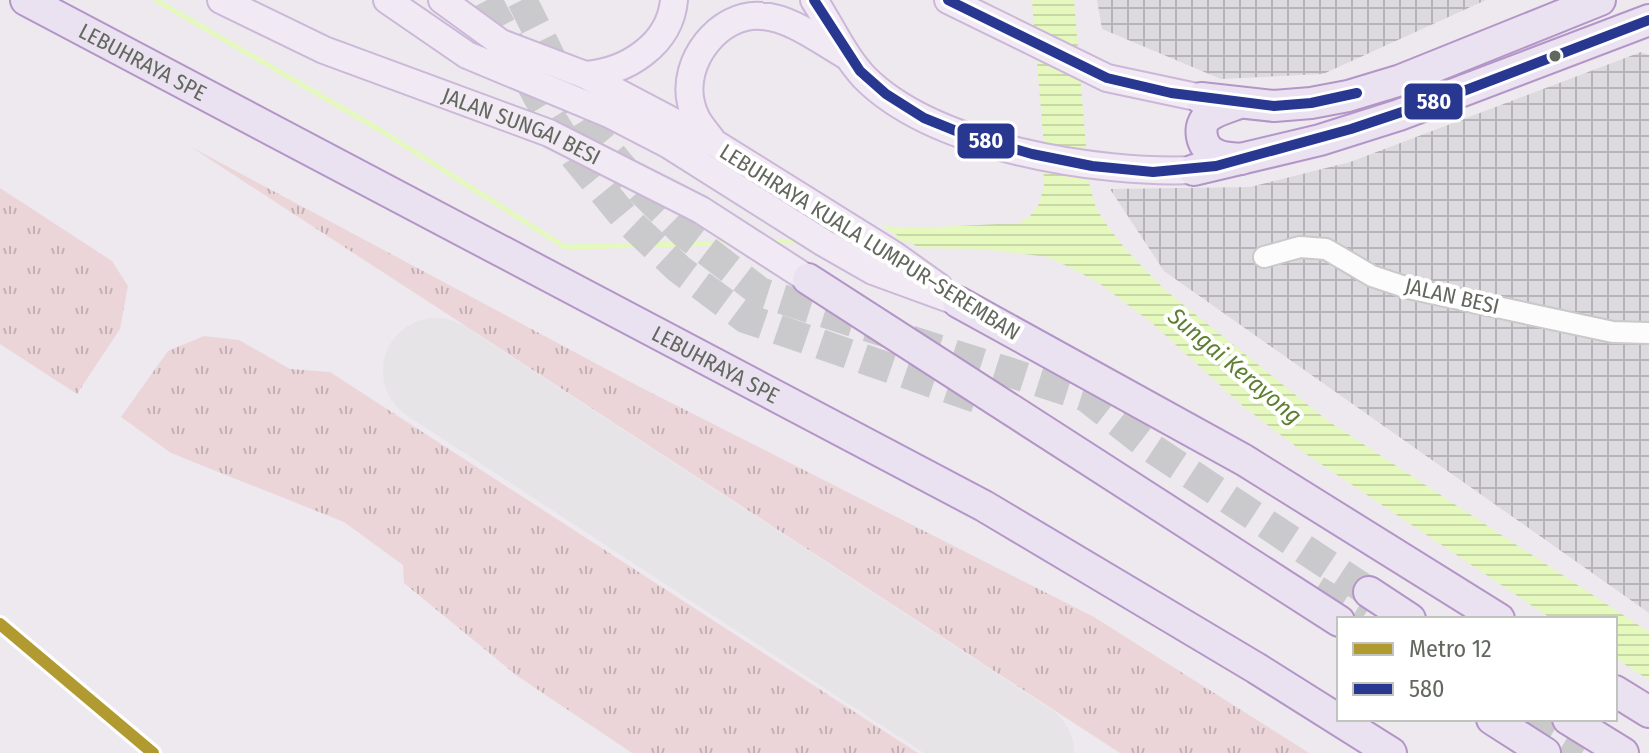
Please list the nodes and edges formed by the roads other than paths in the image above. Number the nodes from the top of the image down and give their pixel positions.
1 (26, 0) edge
2 (49, 0) edge
3 (221, 0) edge
4 (387, 0) edge
5 (442, 0) edge
6 (674, 0) edge
7 (814, 0) edge
8 (948, 0) edge
9 (1600, 0) edge
10 (1645, 24) edge
11 (845, 55) junction
12 (585, 75) junction
13 (1201, 98) joint
14 (1239, 103) junction
15 (716, 144) junction
16 (1245, 159) junction
17 (1194, 170) joint
18 (1264, 257) dead end
19 (808, 279) joint
20 (958, 302) junction
21 (1649, 333) edge
22 (1369, 592) tunnel mouth
23 (1407, 617) edge
24 (1496, 617) edge
25 (1337, 620) edge
26 (1617, 692) edge
27 (1337, 706) edge
28 (1649, 712) edge
29 (1337, 719) edge
30 (1340, 721) edge
31 (1361, 721) edge
32 (1495, 721) edge
33 (1571, 721) edge
34 (1391, 753) edge
35 (1411, 753) edge
36 (1545, 753) edge
37 (1623, 753) edge

1 - 29 highway, LEBUHRAYA SPE
2 - 27 highway, LEBUHRAYA SPE
3 - 19 main road, JALAN SUNGAI BESI
4 - 20 main road
5 - 12 main road, LEBUHRAYA KUALA LUMPUR–SEREMBAN
6 - 12 main road
7 - 11 main road
8 - 13 main road
9 - 14 highway
10 - 16 highway
11 - 15 main road
11 - 17 main road
12 - 15 main road, LEBUHRAYA KUALA LUMPUR–SEREMBAN
13 - 14 highway
14 - 16 highway
15 - 20 main road, LEBUHRAYA KUALA LUMPUR–SEREMBAN
16 - 17 highway
18 - 21 street, JALAN BESI
19 - 25 highway
20 - 24 highway, LEBUHRAYA KUALA LUMPUR–SEREMBAN
22 - 23 highway
26 - 28 highway
30 - 34 highway, LEBUHRAYA SPE
31 - 35 highway
32 - 36 highway
33 - 37 highway

